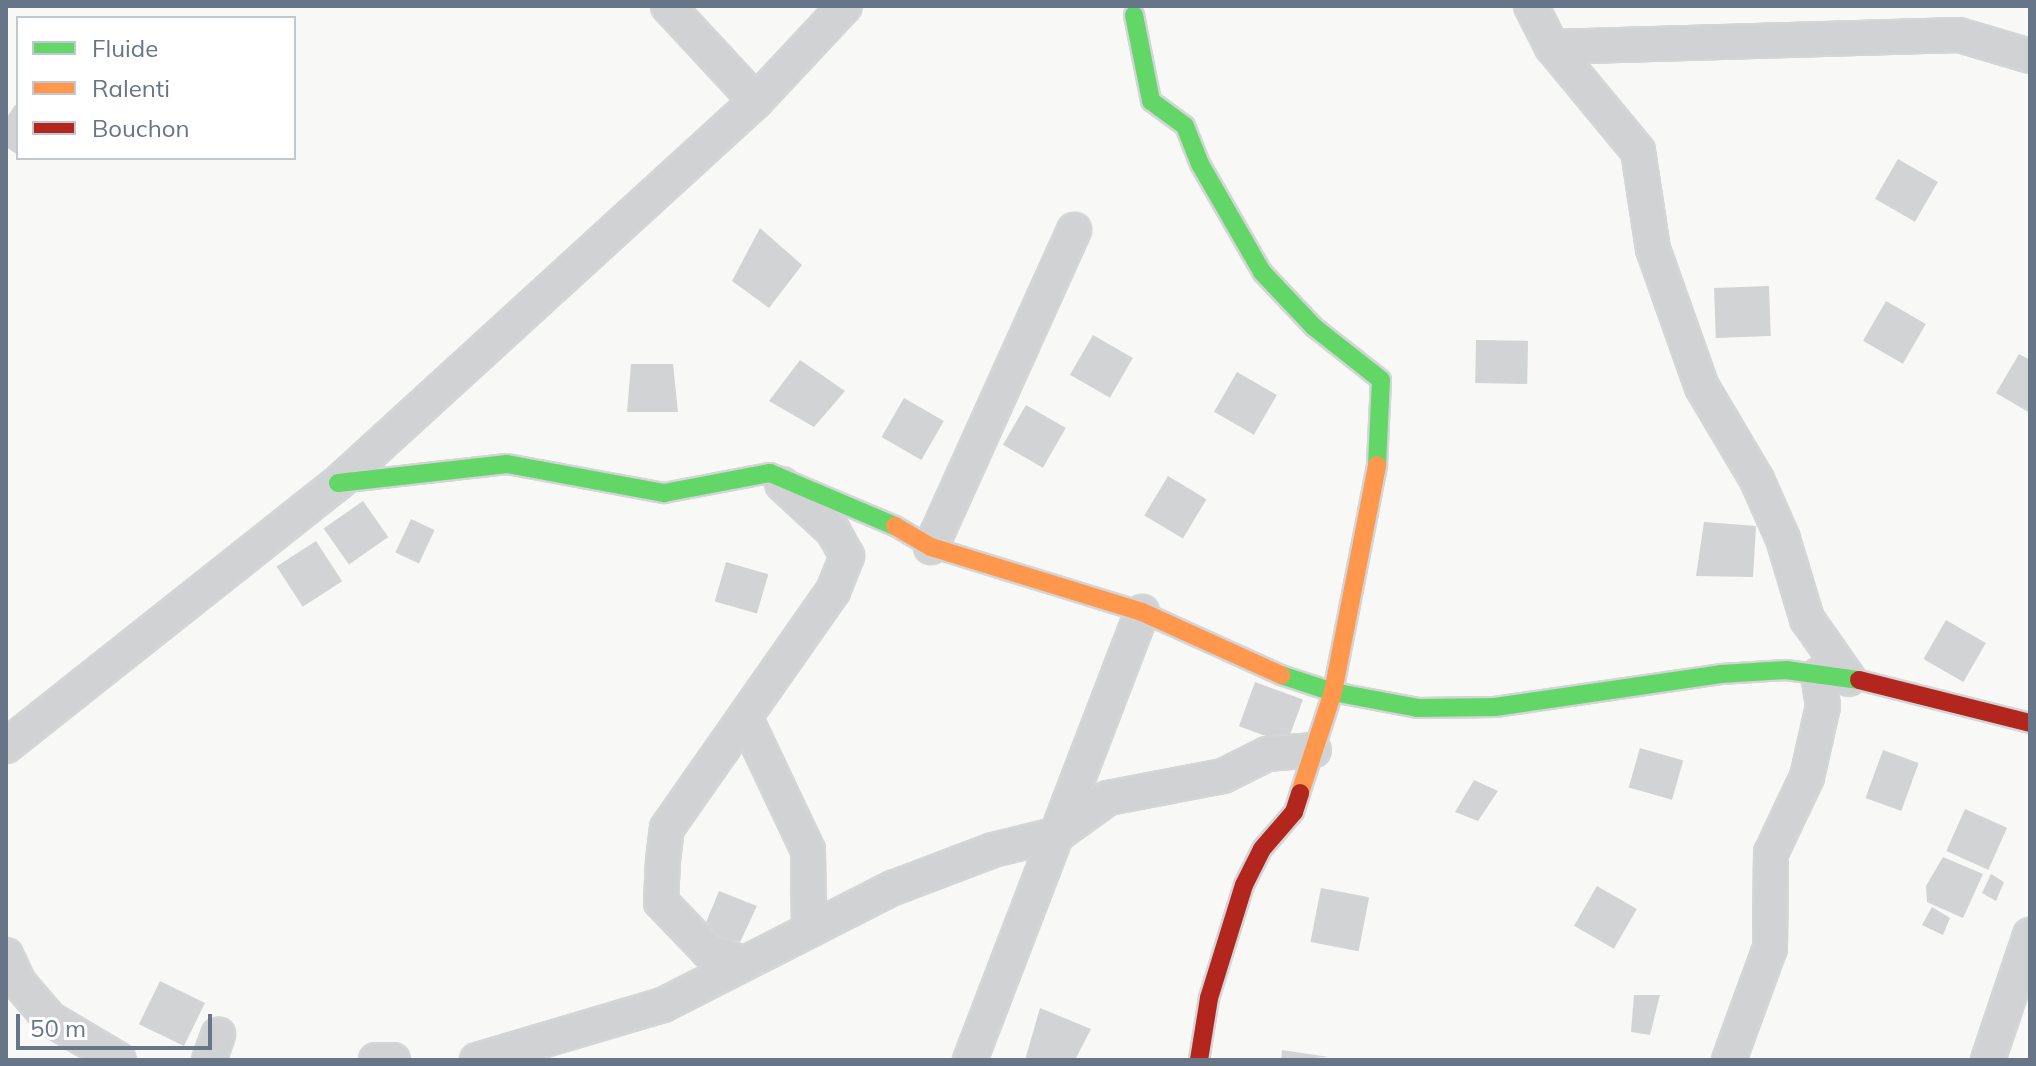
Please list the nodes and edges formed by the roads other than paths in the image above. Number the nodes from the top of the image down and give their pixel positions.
1 (668, 6) edge
2 (845, 6) edge
3 (1531, 6) edge
4 (1134, 15) dead end
5 (1552, 47) junction
6 (2030, 56) edge
7 (756, 101) junction
8 (1074, 230) dead end
9 (379, 447) junction
10 (428, 473) junction
11 (770, 473) junction
12 (338, 483) junction
13 (931, 547) junction
14 (1142, 612) junction
15 (1842, 685) junction
16 (1333, 692) junction
17 (745, 717) junction
18 (2030, 723) edge
19 (6, 746) edge
20 (1314, 750) junction
21 (1058, 834) junction
22 (809, 927) junction
23 (2030, 935) edge
24 (6, 955) edge
25 (740, 962) junction
26 (119, 1060) edge
27 (376, 1060) edge
28 (393, 1060) edge
29 (477, 1060) edge
30 (970, 1060) edge
31 (1199, 1060) edge
32 (1729, 1060) edge
33 (1988, 1060) edge

1 - 7 street
2 - 7 street
3 - 5 street
4 - 16 street
5 - 6 street
5 - 15 street
7 - 9 street
8 - 13 street
9 - 10 street
9 - 12 street
10 - 11 street
10 - 12 street
11 - 13 street
11 - 17 street
12 - 19 street
13 - 14 street
14 - 16 street
14 - 21 street
15 - 16 street
15 - 18 street
15 - 32 street
16 - 20 street
17 - 22 street
17 - 25 street
20 - 21 street
20 - 31 street
21 - 22 street
21 - 30 street
22 - 25 street
23 - 33 street
24 - 26 street
25 - 29 street
27 - 28 street

